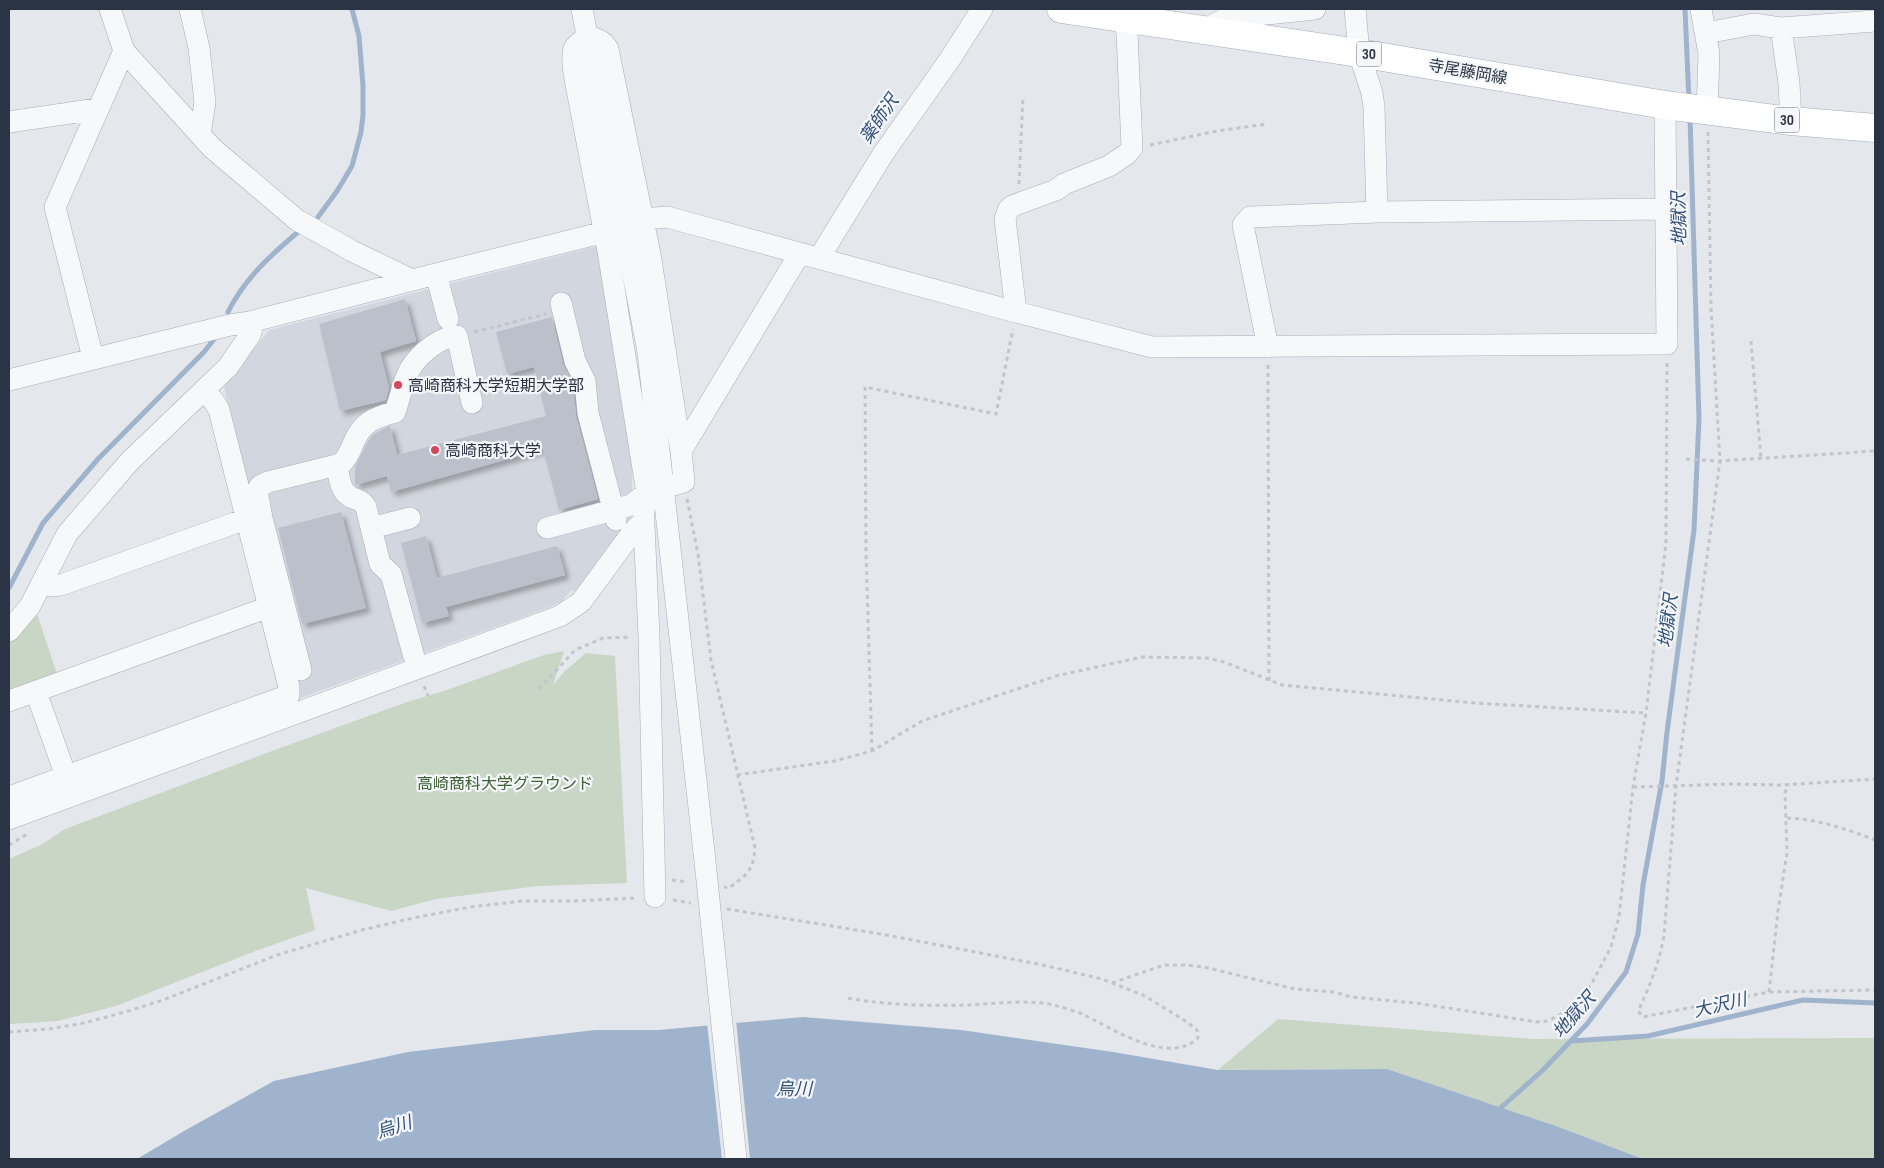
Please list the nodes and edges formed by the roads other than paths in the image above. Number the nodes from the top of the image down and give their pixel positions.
1 (110, 9) edge
2 (129, 9) edge
3 (190, 9) edge
4 (582, 9) edge
5 (982, 9) edge
6 (1060, 9) edge
7 (1315, 9) edge
8 (1355, 9) edge
9 (1701, 9) edge
10 (1124, 14) edge
11 (1875, 21) edge
12 (1781, 28) junction
13 (1208, 32) junction
14 (1706, 33) junction
15 (121, 42) junction
16 (1359, 52) junction
17 (1687, 108) junction
18 (97, 109) junction
19 (1791, 121) junction
20 (9, 122) edge
21 (1875, 128) edge
22 (200, 134) junction
23 (1665, 208) junction
24 (1377, 212) junction
25 (623, 226) junction
26 (810, 256) junction
27 (436, 274) junction
28 (412, 280) junction
29 (562, 307) road end
30 (1016, 312) junction
31 (250, 322) junction
32 (452, 327) junction
33 (1268, 347) junction
34 (93, 358) junction
35 (9, 380) edge
36 (204, 391) junction
37 (472, 403) dead end
38 (681, 451) junction
39 (337, 466) junction
40 (634, 503) junction
41 (246, 518) junction
42 (410, 518) dead end
43 (644, 524) junction
44 (371, 528) junction
45 (547, 528) dead end
46 (43, 583) junction
47 (269, 607) junction
48 (9, 631) edge
49 (414, 657) dead end
50 (301, 670) dead end
51 (36, 692) junction
52 (9, 702) edge
53 (66, 776) junction
54 (9, 797) edge
55 (9, 819) edge
56 (654, 887) road end
57 (736, 1159) edge

1 - 15 street
2 - 15 street
3 - 22 street
4 - 25 street
5 - 26 street
6 - 10 main road, 寺尾藤岡線 / 30
7 - 13 street
8 - 16 street
9 - 14 street
10 - 13 main road, 寺尾藤岡線 / 30
10 - 30 street
11 - 12 street
12 - 14 street
12 - 19 street
13 - 16 main road, 寺尾藤岡線 / 30
14 - 17 street
15 - 18 street
15 - 22 street
16 - 17 main road, 寺尾藤岡線 / 30
16 - 24 street
17 - 19 main road, 寺尾藤岡線 / 30
17 - 23 street
18 - 20 street
18 - 34 street
19 - 21 main road, 寺尾藤岡線 / 30
22 - 28 street
23 - 24 street
23 - 33 street
24 - 33 street
25 - 26 street
25 - 27 street
25 - 38 street
25 - 40 street
26 - 30 street
26 - 38 street
27 - 28 street
27 - 32 street
28 - 31 street
29 - 40 street
30 - 33 street
31 - 34 street
31 - 36 street
32 - 37 street
32 - 39 street
34 - 35 street
36 - 41 street
36 - 46 street
38 - 40 street
39 - 44 street
39 - 50 street
40 - 43 street
40 - 45 street
40 - 57 street, bridge
41 - 46 street
41 - 47 street
42 - 44 street
43 - 55 street
43 - 56 street
44 - 49 street
46 - 48 street
47 - 51 street
47 - 53 street
51 - 52 street
51 - 53 street
53 - 54 street

